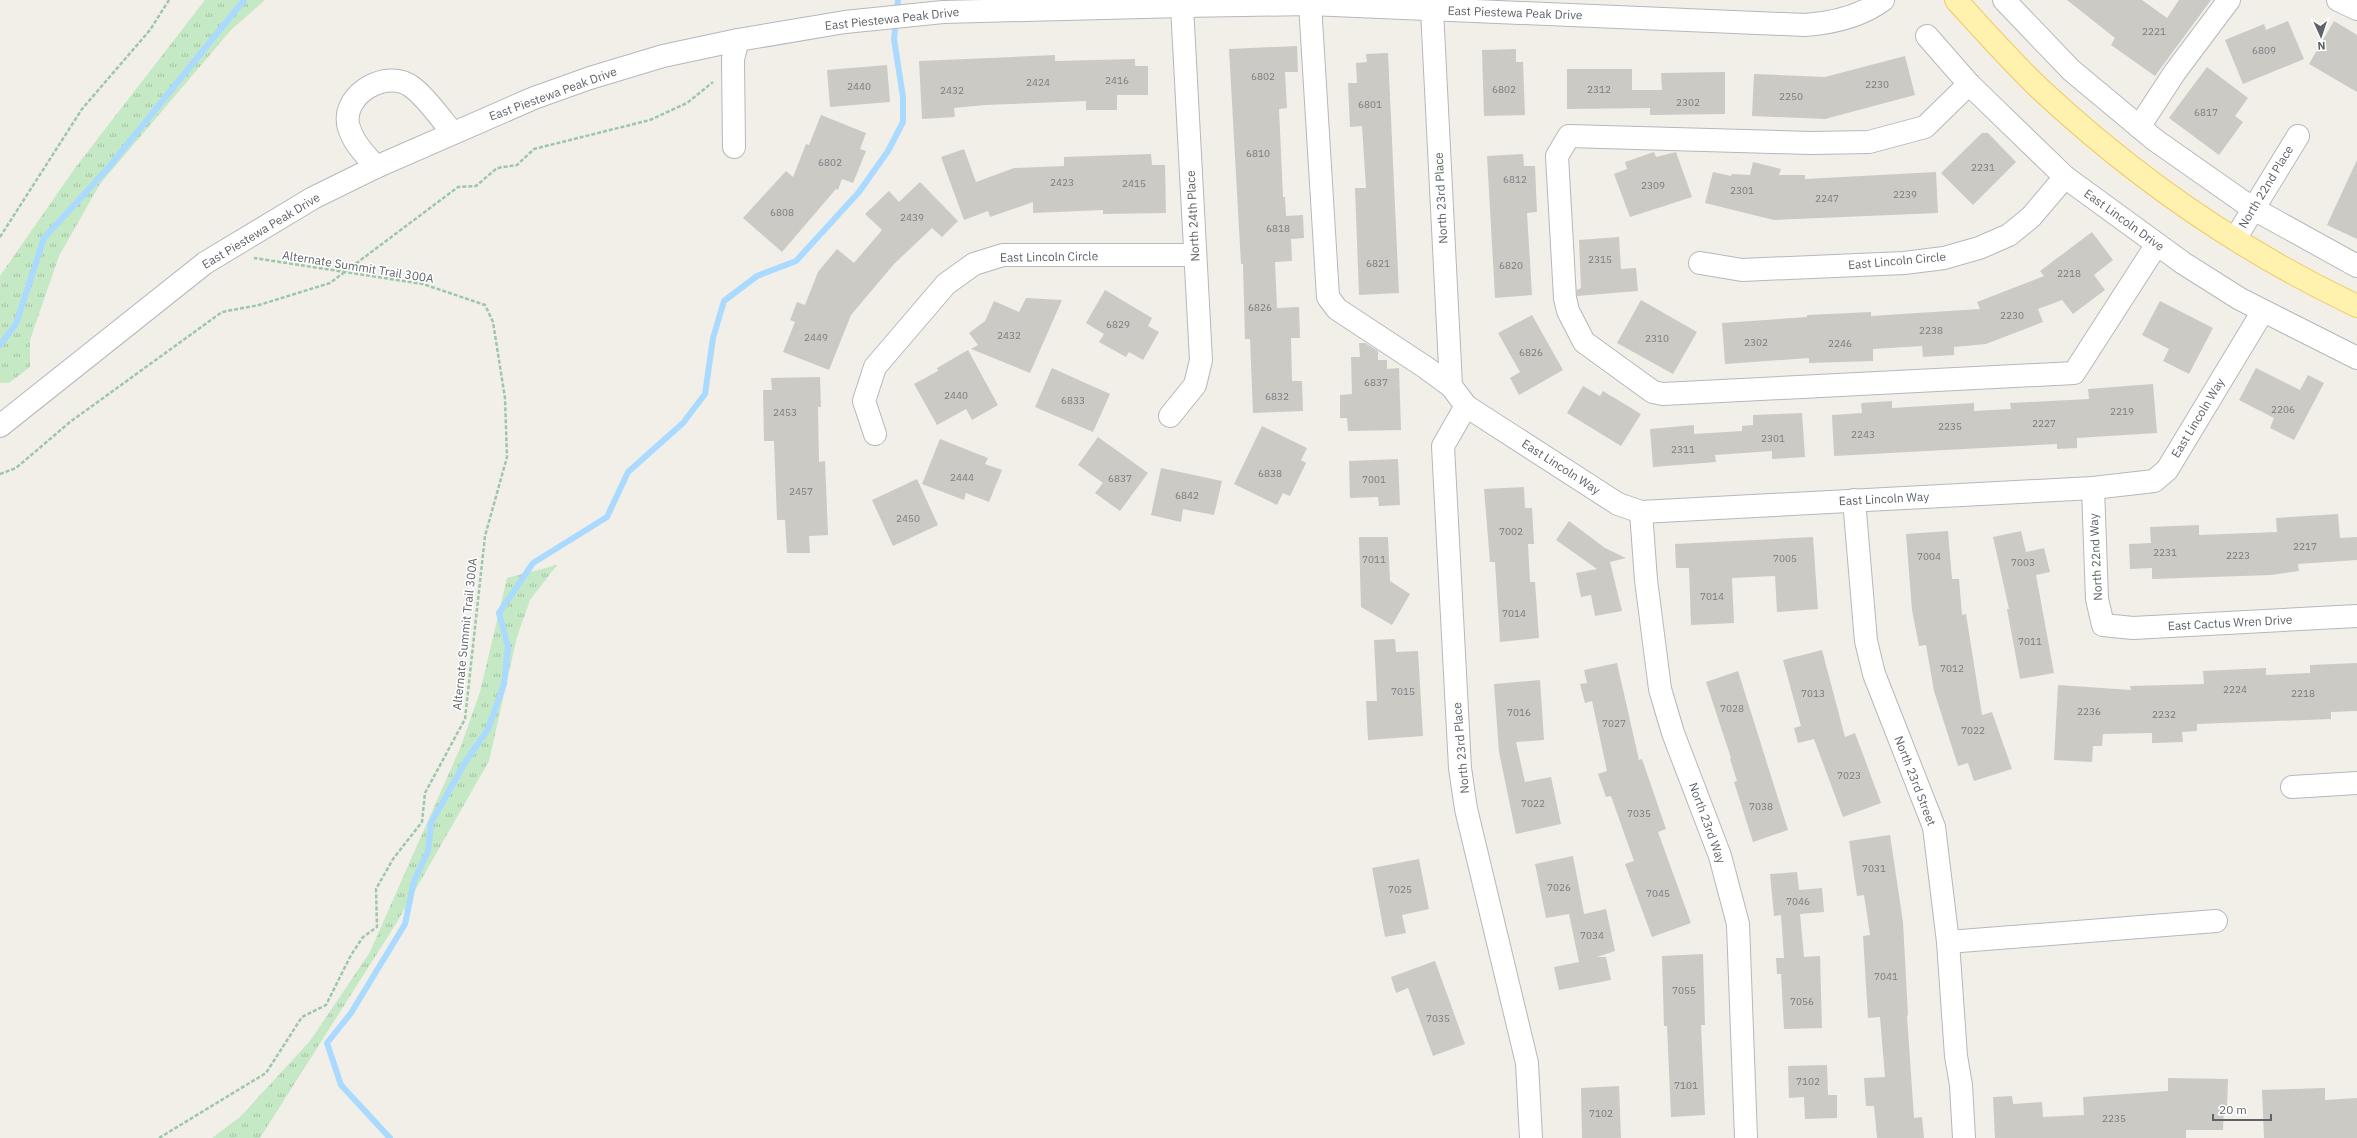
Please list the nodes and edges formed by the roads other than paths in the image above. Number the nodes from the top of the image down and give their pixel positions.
1 (1883, 0) edge
2 (1956, 0) edge
3 (2004, 0) edge
4 (2229, 0) edge
5 (2338, 0) edge
6 (1310, 4) junction
7 (1182, 6) junction
8 (2357, 9) edge
9 (1432, 10) junction
10 (1927, 36) dead end
11 (738, 40) junction
12 (1970, 84) junction
13 (2139, 127) junction
14 (453, 133) junction
15 (2298, 136) dead end
16 (734, 147) dead end
17 (376, 167) junction
18 (2065, 178) junction
19 (2252, 208) junction
20 (2235, 239) junction
21 (2157, 244) junction
22 (1195, 255) junction
23 (1700, 262) dead end
24 (2357, 266) edge
25 (2357, 306) edge
26 (2263, 311) junction
27 (2357, 358) edge
28 (1451, 386) junction
29 (1466, 406) junction
30 (1170, 416) dead end
31 (0, 426) edge
32 (875, 434) dead end
33 (2093, 488) junction
34 (1854, 500) junction
35 (1641, 512) junction
36 (2357, 616) edge
37 (2103, 625) joint
38 (2357, 783) edge
39 (2292, 787) dead end
40 (2216, 921) dead end
41 (1948, 942) junction
42 (1531, 1138) edge
43 (1746, 1138) edge
44 (1964, 1138) edge

1 - 9 street, East Piestewa Peak Drive
2 - 20 main road
3 - 13 street
4 - 13 street
5 - 8 street
6 - 7 street, East Piestewa Peak Drive
6 - 9 street, East Piestewa Peak Drive
6 - 28 street
7 - 11 street, East Piestewa Peak Drive
7 - 22 street, North 24th Place
9 - 28 street, North 23rd Place
10 - 12 street, East Lincoln Drive
11 - 14 street, East Piestewa Peak Drive
11 - 16 street
12 - 18 street, East Lincoln Drive
12 - 21 street
13 - 19 street
14 - 17 street, East Piestewa Peak Drive
14 - 17 street
15 - 19 street, North 22nd Place
17 - 31 street, East Piestewa Peak Drive
18 - 21 street, East Lincoln Drive
18 - 23 street, East Lincoln Circle
19 - 20 street, North 22nd Place
19 - 24 street
20 - 25 main road
21 - 26 street, East Lincoln Drive
22 - 30 street, North 24th Place
22 - 32 street, East Lincoln Circle
26 - 27 street, East Lincoln Drive
26 - 33 street, East Lincoln Way
28 - 29 street, East Lincoln Way
29 - 35 street, East Lincoln Way
29 - 42 street, North 23rd Place
33 - 34 street, East Lincoln Way
33 - 37 street, North 22nd Way
34 - 35 street, East Lincoln Way
34 - 41 street, North 23rd Street
35 - 43 street, North 23rd Way
36 - 37 street, East Cactus Wren Drive
38 - 39 street
40 - 41 street
41 - 44 street, North 23rd Street

